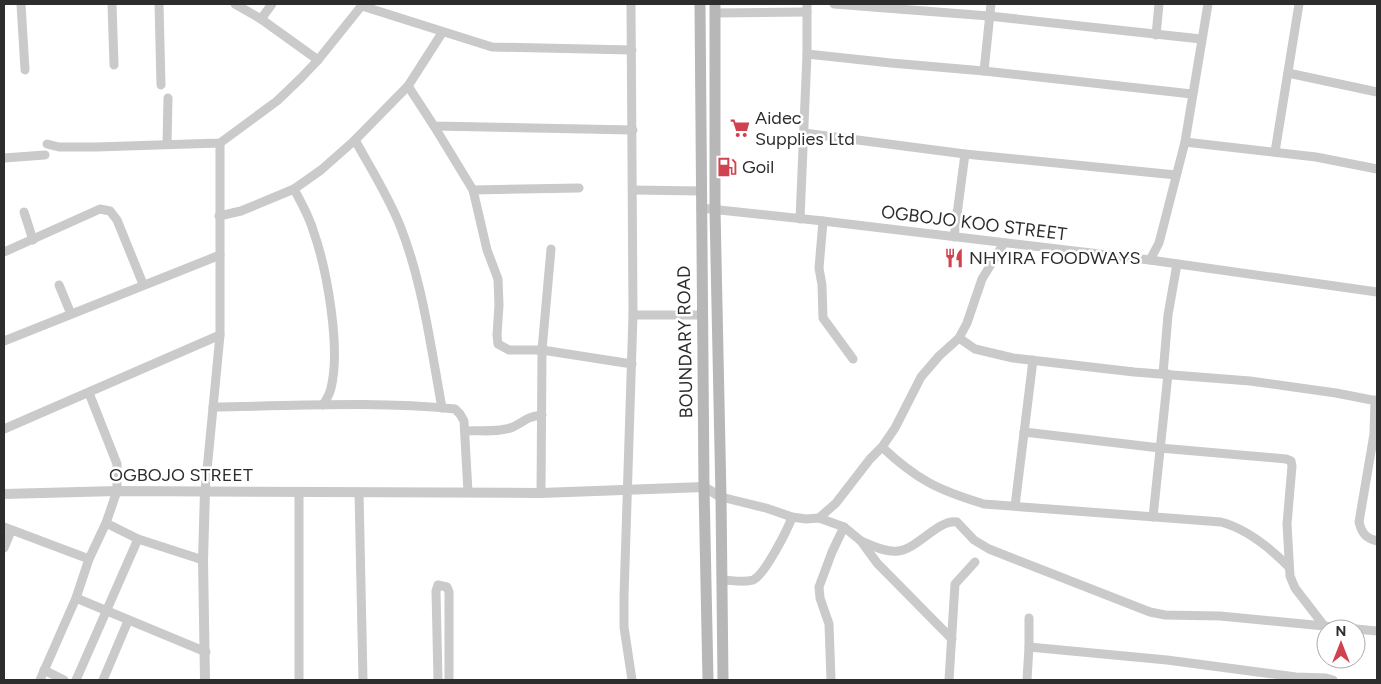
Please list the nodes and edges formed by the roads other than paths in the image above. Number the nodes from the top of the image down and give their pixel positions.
1 (21, 4) edge
2 (112, 4) edge
3 (160, 4) edge
4 (235, 4) edge
5 (272, 4) edge
6 (631, 4) edge
7 (700, 4) edge
8 (834, 4) edge
9 (847, 4) edge
10 (991, 4) edge
11 (1159, 4) edge
12 (1208, 4) edge
13 (1299, 4) edge
14 (363, 5) edge
15 (715, 8) edge
16 (807, 8) edge
17 (990, 16) junction
18 (261, 19) junction
19 (442, 32) junction
20 (1156, 35) junction
21 (1202, 39) junction
22 (632, 50) junction
23 (807, 54) junction
24 (318, 60) junction
25 (114, 65) dead end
26 (25, 70) dead end
27 (984, 71) junction
28 (1288, 73) junction
29 (161, 85) dead end
30 (408, 86) junction
31 (1377, 92) edge
32 (1192, 94) junction
33 (168, 98) dead end
34 (434, 126) junction
35 (633, 130) junction
36 (804, 133) junction
37 (355, 140) junction
38 (1185, 142) junction
39 (220, 143) junction
40 (48, 144) dead end
41 (167, 144) junction
42 (1275, 152) junction
43 (965, 154) junction
44 (45, 155) dead end
45 (4, 158) edge
46 (1377, 169) edge
47 (1176, 174) junction
48 (579, 188) dead end
49 (294, 189) junction
50 (473, 190) junction
51 (633, 190) junction
52 (701, 191) junction
53 (701, 208) junction
54 (715, 210) junction
55 (24, 212) dead end
56 (219, 216) junction
57 (800, 219) junction
58 (823, 221) junction
59 (954, 237) junction
60 (33, 240) junction
61 (1004, 243) junction
62 (551, 249) dead end
63 (4, 252) edge
64 (220, 255) junction
65 (1150, 260) junction
66 (1177, 264) junction
67 (143, 284) junction
68 (59, 285) dead end
69 (1377, 292) edge
70 (71, 314) junction
71 (633, 315) junction
72 (703, 315) junction
73 (220, 336) junction
74 (959, 338) junction
75 (4, 341) edge
76 (542, 350) junction
77 (854, 359) dead end
78 (1033, 360) junction
79 (632, 364) junction
80 (1165, 374) junction
81 (331, 391) junction
82 (89, 393) junction
83 (1376, 401) edge
84 (323, 405) junction
85 (344, 405) junction
86 (213, 407) junction
87 (442, 408) junction
88 (542, 415) junction
89 (4, 429) edge
90 (465, 431) junction
91 (1024, 432) junction
92 (882, 447) junction
93 (1160, 448) junction
94 (704, 487) junction
95 (627, 489) junction
96 (117, 490) junction
97 (205, 491) junction
98 (298, 492) junction
99 (359, 492) junction
100 (468, 492) junction
101 (541, 493) junction
102 (4, 494) edge
103 (721, 497) junction
104 (1015, 506) junction
105 (792, 517) junction
106 (1153, 517) junction
107 (819, 518) junction
108 (106, 524) junction
109 (844, 527) junction
110 (7, 529) edge
111 (138, 539) junction
112 (860, 541) junction
113 (1377, 541) edge
114 (4, 548) edge
115 (1288, 548) junction
116 (1275, 553) junction
117 (89, 559) junction
118 (203, 560) junction
119 (974, 562) dead end
120 (1288, 566) junction
121 (722, 580) junction
122 (76, 598) junction
123 (107, 612) junction
124 (1029, 618) dead end
125 (1319, 619) edge
126 (128, 620) junction
127 (1316, 626) edge
128 (952, 639) junction
129 (1029, 647) junction
130 (206, 652) junction
131 (44, 670) junction
132 (40, 680) edge
133 (64, 680) edge
134 (76, 680) edge
135 (103, 680) edge
136 (205, 680) edge
137 (299, 680) edge
138 (362, 680) edge
139 (438, 680) edge
140 (449, 680) edge
141 (632, 680) edge
142 (708, 680) edge
143 (723, 680) edge
144 (830, 680) edge
145 (949, 680) edge
146 (1027, 680) edge
147 (1333, 680) edge

1 - 26 street
2 - 25 street
3 - 29 street
4 - 18 street
5 - 18 street
6 - 22 street
7 - 52 main road, BOUNDARY ROAD
8 - 9 street
9 - 17 street
10 - 17 street
11 - 20 street
12 - 21 street
13 - 28 street
14 - 19 street
14 - 24 street
15 - 16 street
15 - 54 main road, BOUNDARY ROAD
16 - 23 street
17 - 20 street
17 - 27 street
18 - 24 street
19 - 22 street
19 - 30 street
20 - 21 street
21 - 32 street
22 - 35 street
23 - 27 street
23 - 36 street
24 - 39 street
27 - 32 street
28 - 31 street
28 - 42 street
30 - 34 street
30 - 37 street
32 - 38 street
33 - 41 street
34 - 35 street
34 - 50 street
35 - 51 street
36 - 43 street
36 - 57 street
37 - 49 street
37 - 87 street
38 - 42 street
38 - 47 street
39 - 41 street
39 - 56 street
40 - 41 street
42 - 46 street
43 - 47 street
43 - 59 street
44 - 45 street
47 - 65 street
48 - 50 street
49 - 56 street
49 - 81 street
50 - 76 street
51 - 52 street
51 - 71 street
52 - 53 main road, BOUNDARY ROAD
53 - 54 street, OGBOJO KOO STREET
53 - 72 main road, BOUNDARY ROAD
54 - 57 street, OGBOJO KOO STREET
54 - 103 main road, BOUNDARY ROAD
55 - 60 street
56 - 64 street
57 - 58 street, OGBOJO KOO STREET
58 - 59 street, OGBOJO KOO STREET
58 - 77 street
59 - 61 street, OGBOJO KOO STREET
60 - 63 street
60 - 67 street
61 - 65 street, OGBOJO KOO STREET
61 - 74 street
62 - 76 street
64 - 67 street
64 - 73 street
65 - 66 street, OGBOJO KOO STREET
66 - 69 street, OGBOJO KOO STREET
66 - 80 street
67 - 70 street
68 - 70 street
70 - 75 street
71 - 72 street
71 - 79 street
72 - 94 main road, BOUNDARY ROAD
73 - 82 street
73 - 86 street
74 - 78 street
74 - 92 street
76 - 79 street
76 - 88 street
78 - 80 street
78 - 91 street
79 - 95 street
80 - 83 street
80 - 93 street
81 - 84 street
81 - 85 street
82 - 89 street
82 - 96 street
83 - 113 street
84 - 85 street
84 - 86 street
85 - 87 street
86 - 97 street
87 - 90 street
88 - 90 street
88 - 101 street
90 - 100 street
91 - 93 street
91 - 104 street
92 - 104 street
92 - 107 street
93 - 106 street
93 - 115 street
94 - 95 street, OGBOJO STREET
94 - 103 street
94 - 142 main road, BOUNDARY ROAD
95 - 101 street, OGBOJO STREET
95 - 141 street
96 - 97 street, OGBOJO STREET
96 - 102 street, OGBOJO STREET
96 - 108 street
97 - 98 street, OGBOJO STREET
97 - 118 street
98 - 99 street, OGBOJO STREET
98 - 137 street
99 - 100 street, OGBOJO STREET
99 - 138 street
100 - 101 street, OGBOJO STREET
103 - 105 street
103 - 121 main road, BOUNDARY ROAD
104 - 106 street
105 - 107 street
105 - 121 street
106 - 116 street
107 - 109 street
108 - 111 street
108 - 117 street
109 - 112 street
109 - 144 street
110 - 114 street
110 - 117 street
111 - 118 street
111 - 123 street
112 - 127 street
112 - 128 street
115 - 116 street
115 - 120 street
116 - 120 street
117 - 122 street
118 - 130 street
119 - 128 street
120 - 125 street
121 - 143 main road, BOUNDARY ROAD
122 - 123 street
122 - 131 street
123 - 126 street
123 - 134 street
124 - 129 street
126 - 130 street
126 - 135 street
128 - 145 street
129 - 146 street
129 - 147 street
130 - 136 street
131 - 132 street
131 - 133 street
139 - 140 street

